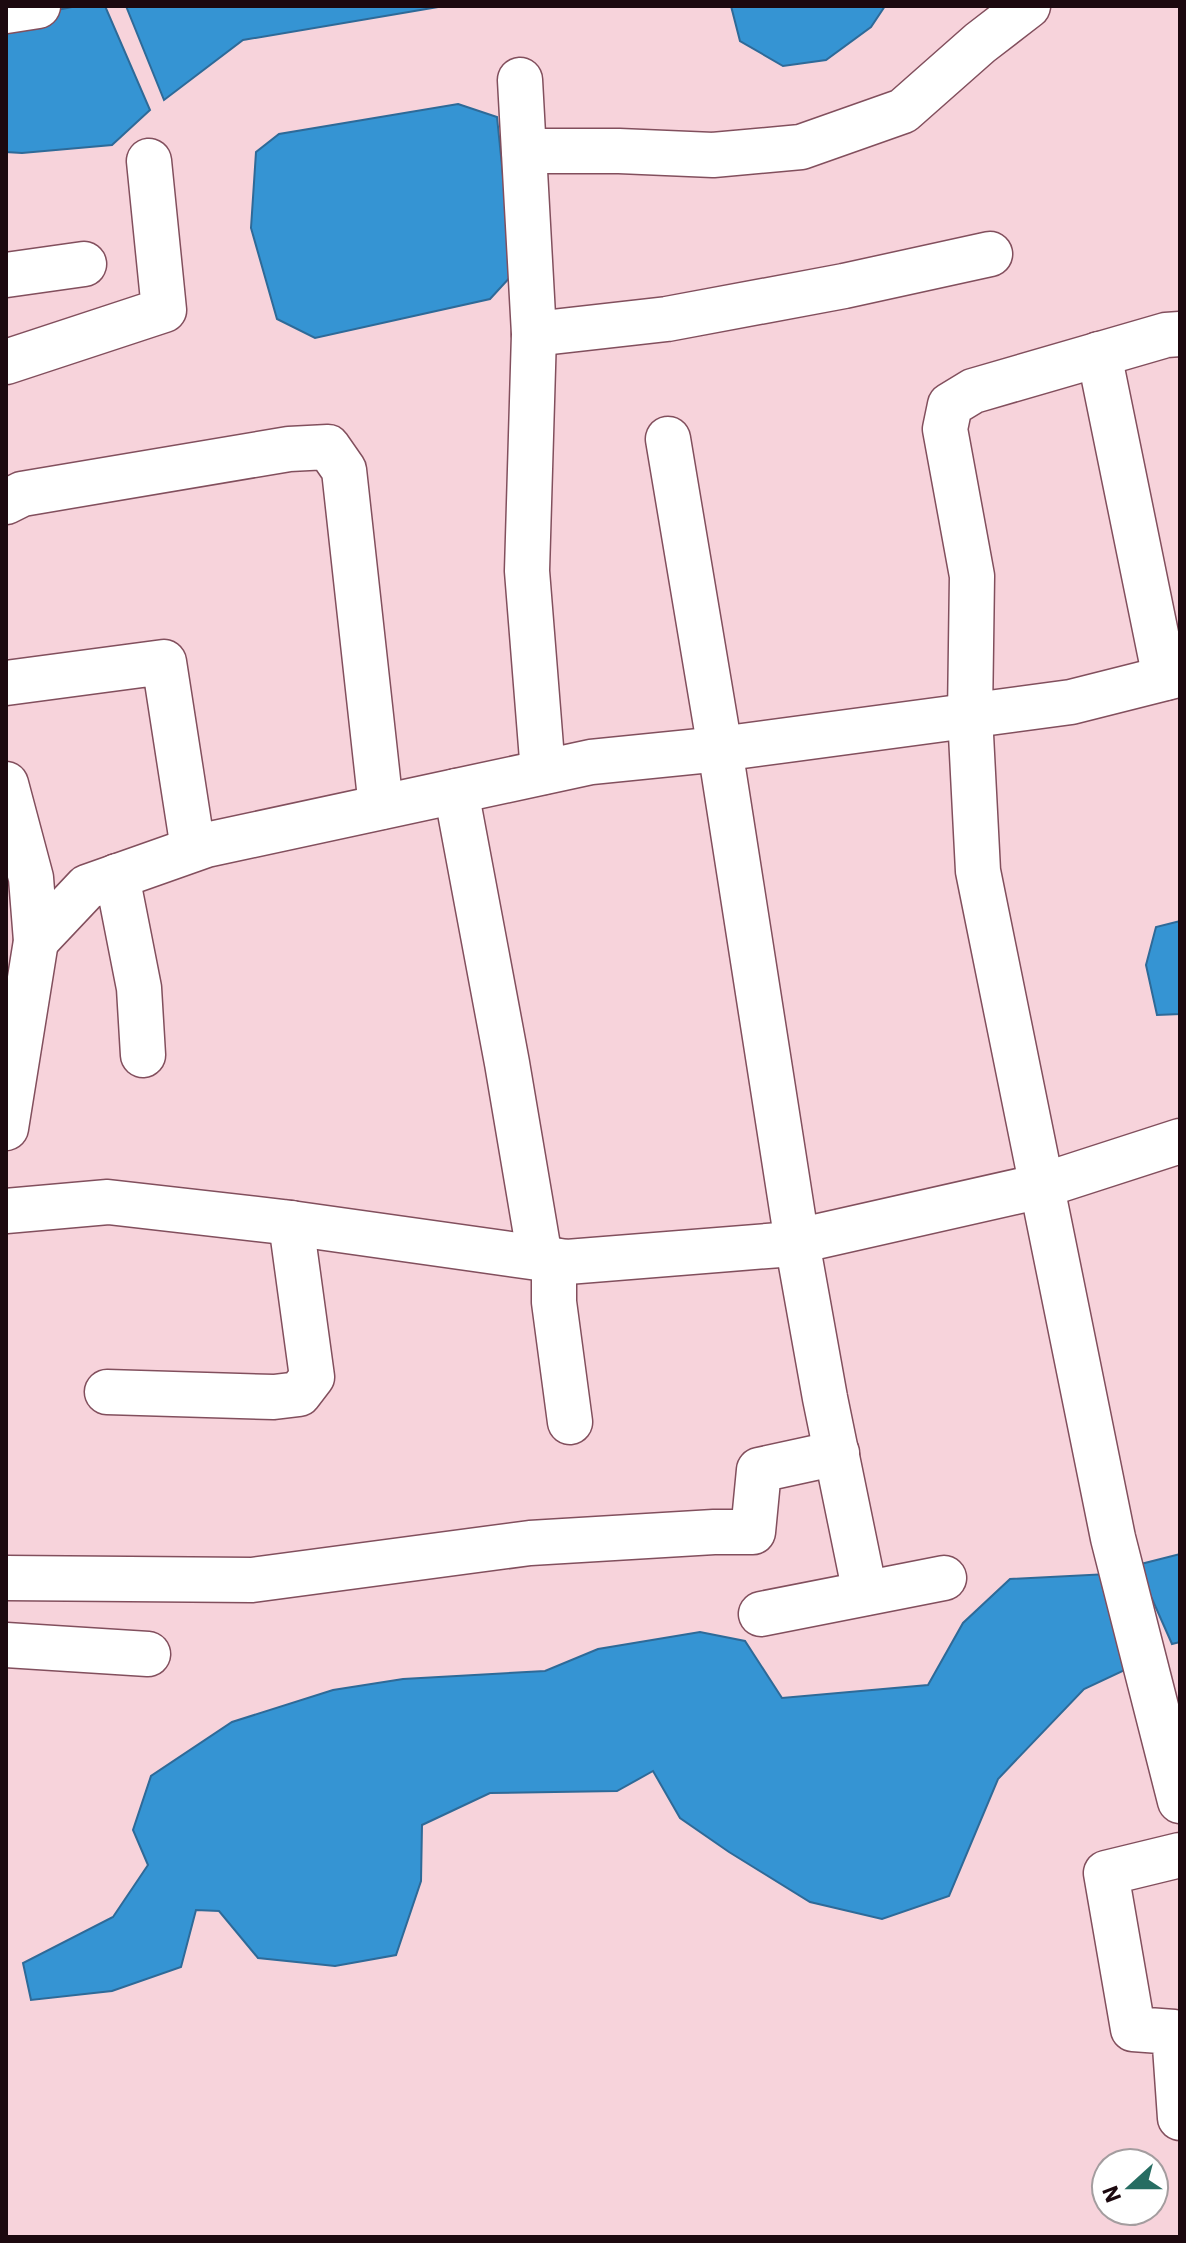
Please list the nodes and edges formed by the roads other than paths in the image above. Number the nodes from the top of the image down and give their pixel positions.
1 (38, 6) edge
2 (1028, 6) edge
3 (6, 11) edge
4 (520, 80) dead end
5 (524, 151) junction
6 (149, 161) dead end
7 (990, 254) dead end
8 (84, 264) dead end
9 (6, 275) edge
10 (534, 334) junction
11 (1180, 334) edge
12 (1099, 354) junction
13 (6, 362) edge
14 (668, 439) dead end
15 (6, 502) edge
16 (1173, 675) edge
17 (6, 683) edge
18 (970, 715) junction
19 (720, 749) junction
20 (543, 772) junction
21 (6, 784) edge
22 (456, 791) junction
23 (381, 807) junction
24 (14, 844) edge
25 (193, 849) junction
26 (117, 876) junction
27 (36, 941) junction
28 (143, 1055) dead end
29 (6, 1128) edge
30 (1180, 1141) edge
31 (1041, 1186) junction
32 (6, 1211) edge
33 (291, 1223) junction
34 (797, 1242) junction
35 (547, 1259) junction
36 (107, 1392) dead end
37 (570, 1422) dead end
38 (837, 1453) junction
39 (6, 1578) edge
40 (944, 1578) dead end
41 (865, 1593) junction
42 (761, 1614) dead end
43 (6, 1645) edge
44 (148, 1654) dead end
45 (1180, 1801) edge
46 (1180, 1855) edge
47 (1179, 2093) edge

1 - 3 street
2 - 5 street
4 - 5 street
5 - 10 street
6 - 13 street
7 - 10 street
8 - 9 street
10 - 20 street
11 - 12 street
12 - 16 street
12 - 18 street
14 - 19 street
15 - 23 street
16 - 18 street
17 - 25 street
18 - 19 street
18 - 31 street
19 - 20 street
19 - 34 street
20 - 22 street
21 - 24 street
22 - 23 street
22 - 35 street
23 - 25 street
24 - 27 street
25 - 26 street
26 - 27 street
26 - 28 street
27 - 29 street
30 - 31 street
31 - 34 street
31 - 45 street
32 - 33 street
33 - 35 street
33 - 36 street
34 - 35 street
34 - 38 street
35 - 37 street
38 - 39 street
38 - 41 street
40 - 41 street
41 - 42 street
43 - 44 street
46 - 47 street

